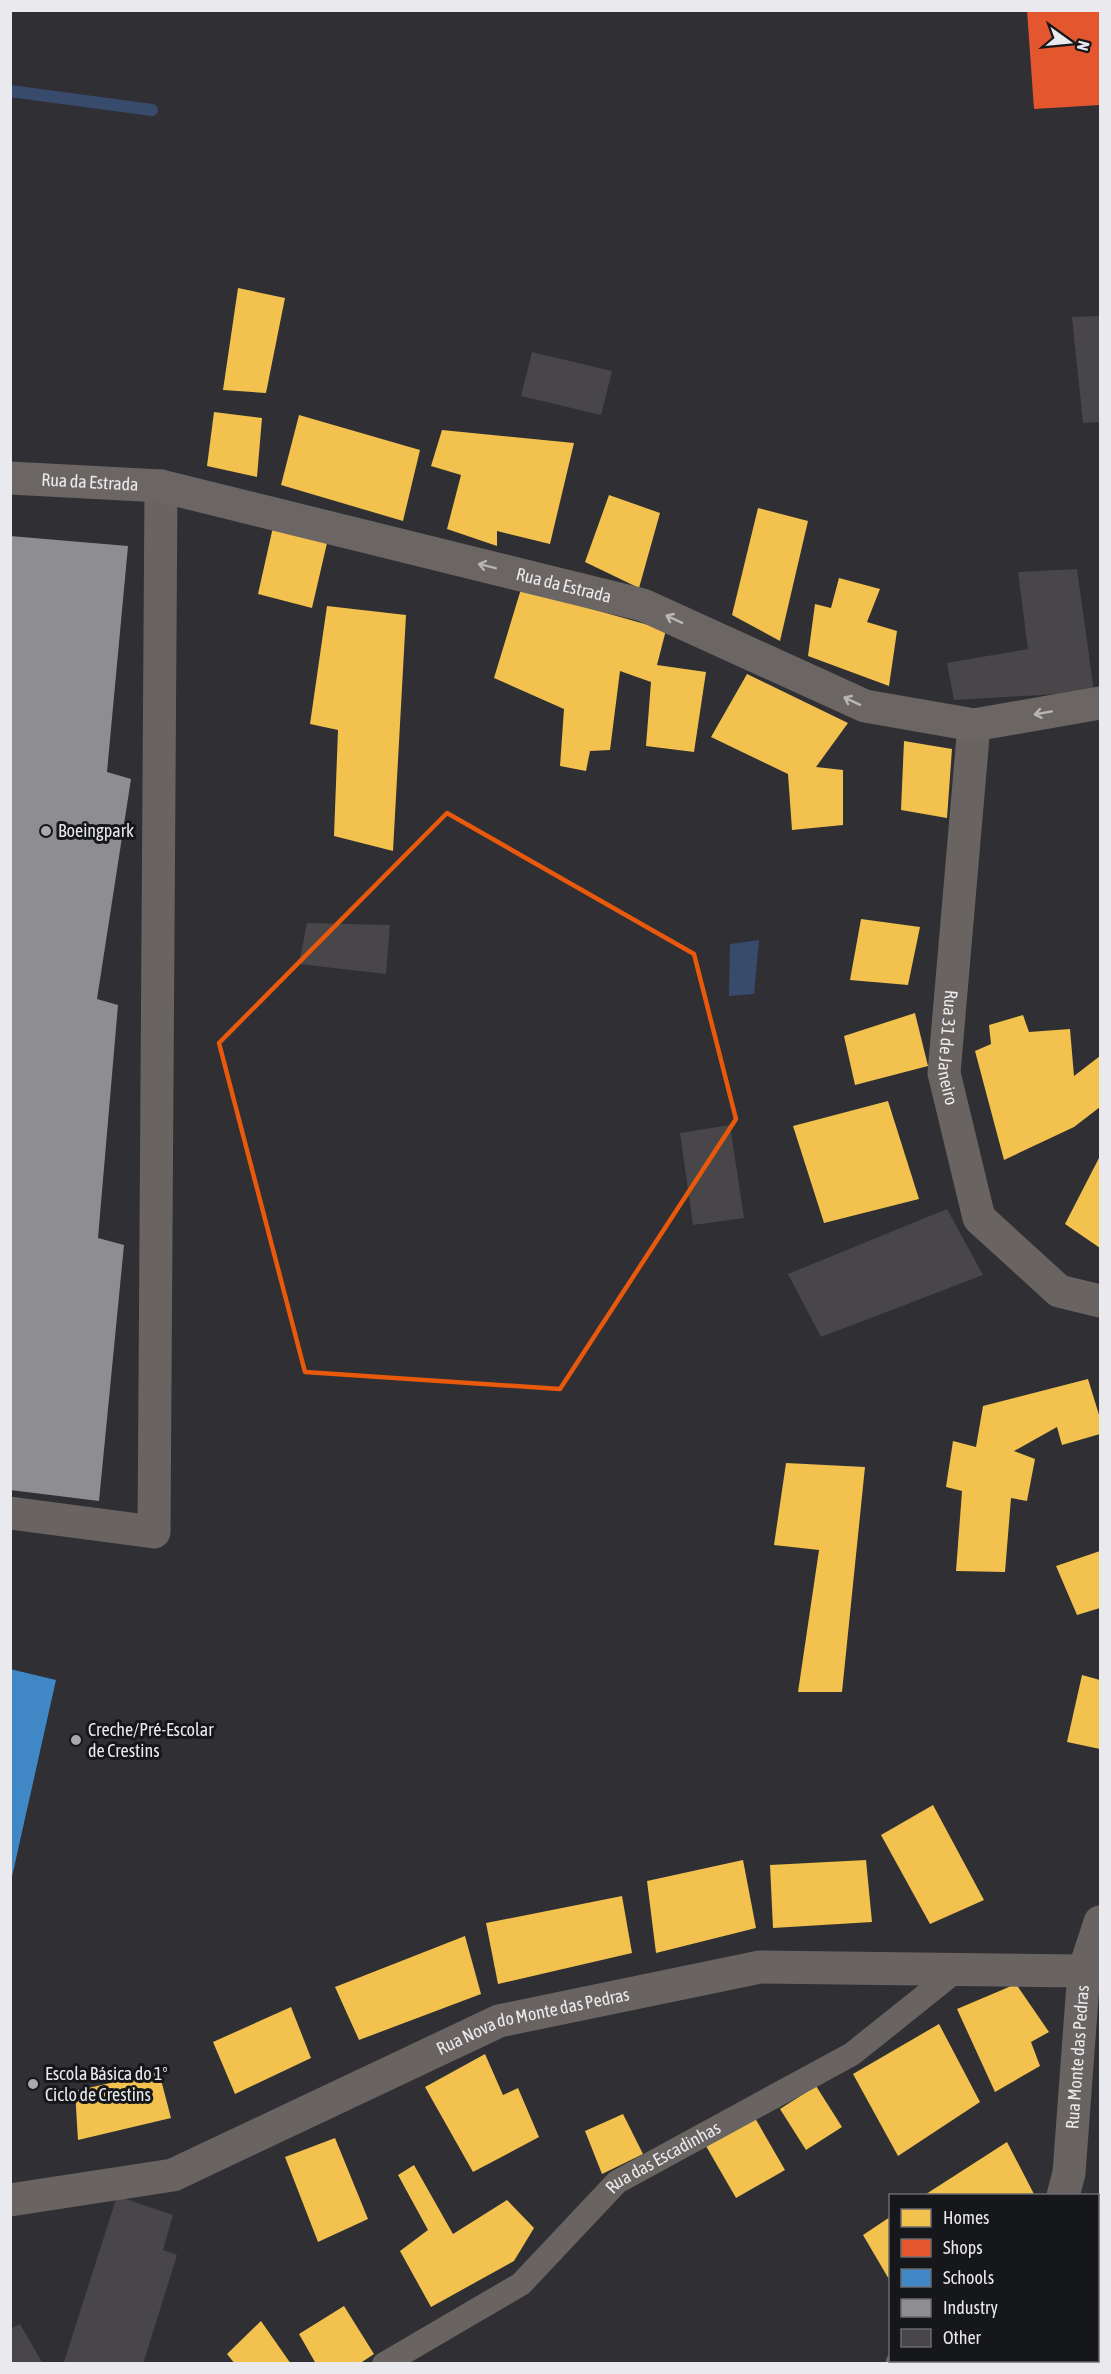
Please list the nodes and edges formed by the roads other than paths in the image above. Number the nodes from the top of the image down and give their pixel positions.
1 (10, 478) edge
2 (161, 486) junction
3 (1101, 703) edge
4 (974, 725) junction
5 (1101, 1301) edge
6 (10, 1513) edge
7 (1101, 1922) edge
8 (957, 1970) junction
9 (1084, 1971) junction
10 (1064, 2194) edge
11 (10, 2200) edge
12 (384, 2364) edge

1 - 2 street, Rua da Estrada
4 -> 2 street, Rua da Estrada
2 - 6 street
3 -> 4 street, Rua da Estrada
4 - 5 street, Rua 31 de Janeiro
7 - 9 street, Rua Monte das Pedras
8 - 9 street, Rua Nova do Monte das Pedras
8 - 11 street, Rua Nova do Monte das Pedras
8 - 12 lane, Rua das Escadinhas
9 - 10 street, Rua Monte das Pedras

